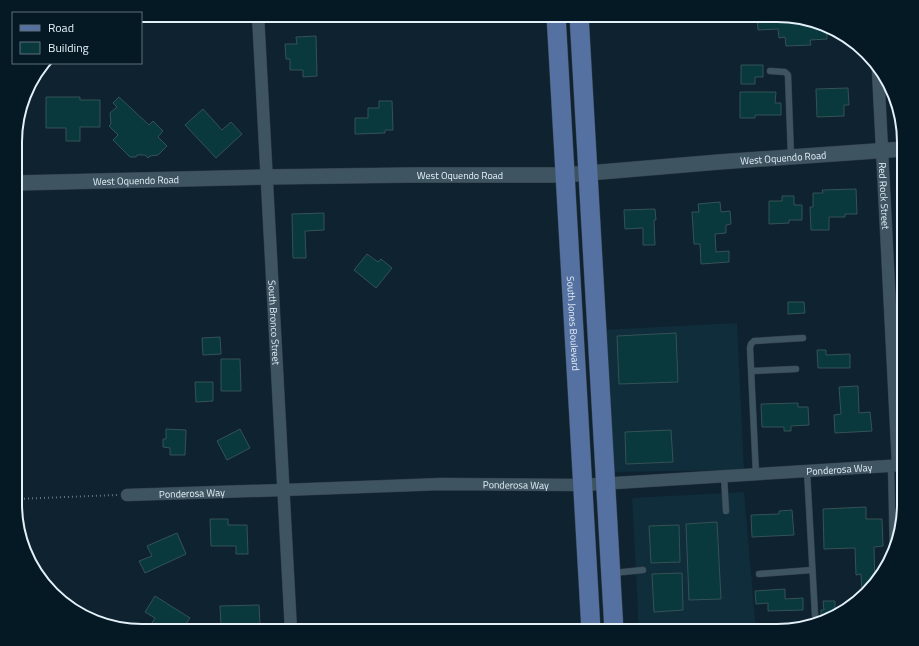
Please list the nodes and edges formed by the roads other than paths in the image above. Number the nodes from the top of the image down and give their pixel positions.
1 (258, 22) edge
2 (556, 22) edge
3 (579, 22) edge
4 (770, 71) dead end
5 (878, 78) edge
6 (897, 149) edge
7 (882, 150) junction
8 (791, 157) junction
9 (588, 173) junction
10 (565, 175) junction
11 (266, 177) junction
12 (22, 183) edge
13 (803, 338) dead end
14 (796, 369) dead end
15 (751, 371) junction
16 (897, 445) edge
17 (897, 465) edge
18 (807, 471) junction
19 (756, 474) junction
20 (724, 476) junction
21 (606, 483) junction
22 (897, 483) edge
23 (583, 484) junction
24 (283, 490) junction
25 (127, 495) road end
26 (726, 511) dead end
27 (895, 527) edge
28 (643, 570) dead end
29 (812, 570) junction
30 (610, 573) junction
31 (758, 574) dead end
32 (815, 615) dead end
33 (291, 624) edge
34 (591, 624) edge
35 (614, 624) edge

1 - 11 street, South Bronco Street
2 - 10 main road, South Jones Boulevard
3 - 9 main road
4 - 8 lane
5 - 7 street, Red Rock Street
6 - 7 street, West Oquendo Road
7 - 8 street, West Oquendo Road
7 - 16 street, Red Rock Street
8 - 9 street, West Oquendo Road
9 - 10 street, West Oquendo Road
9 - 21 main road
10 - 11 street, West Oquendo Road
10 - 23 main road, South Jones Boulevard
11 - 12 street, West Oquendo Road
11 - 24 street, South Bronco Street
13 - 15 lane
14 - 15 lane
15 - 19 lane
17 - 18 street, Ponderosa Way
18 - 19 street, Ponderosa Way
18 - 29 lane
19 - 20 street, Ponderosa Way
20 - 21 street, Ponderosa Way
20 - 26 lane
21 - 23 street, Ponderosa Way
21 - 30 main road
22 - 27 lane
23 - 24 street, Ponderosa Way
23 - 34 main road, South Jones Boulevard
24 - 25 street, Ponderosa Way
24 - 33 street, South Bronco Street
28 - 30 lane
29 - 31 lane
29 - 32 lane
30 - 35 main road

